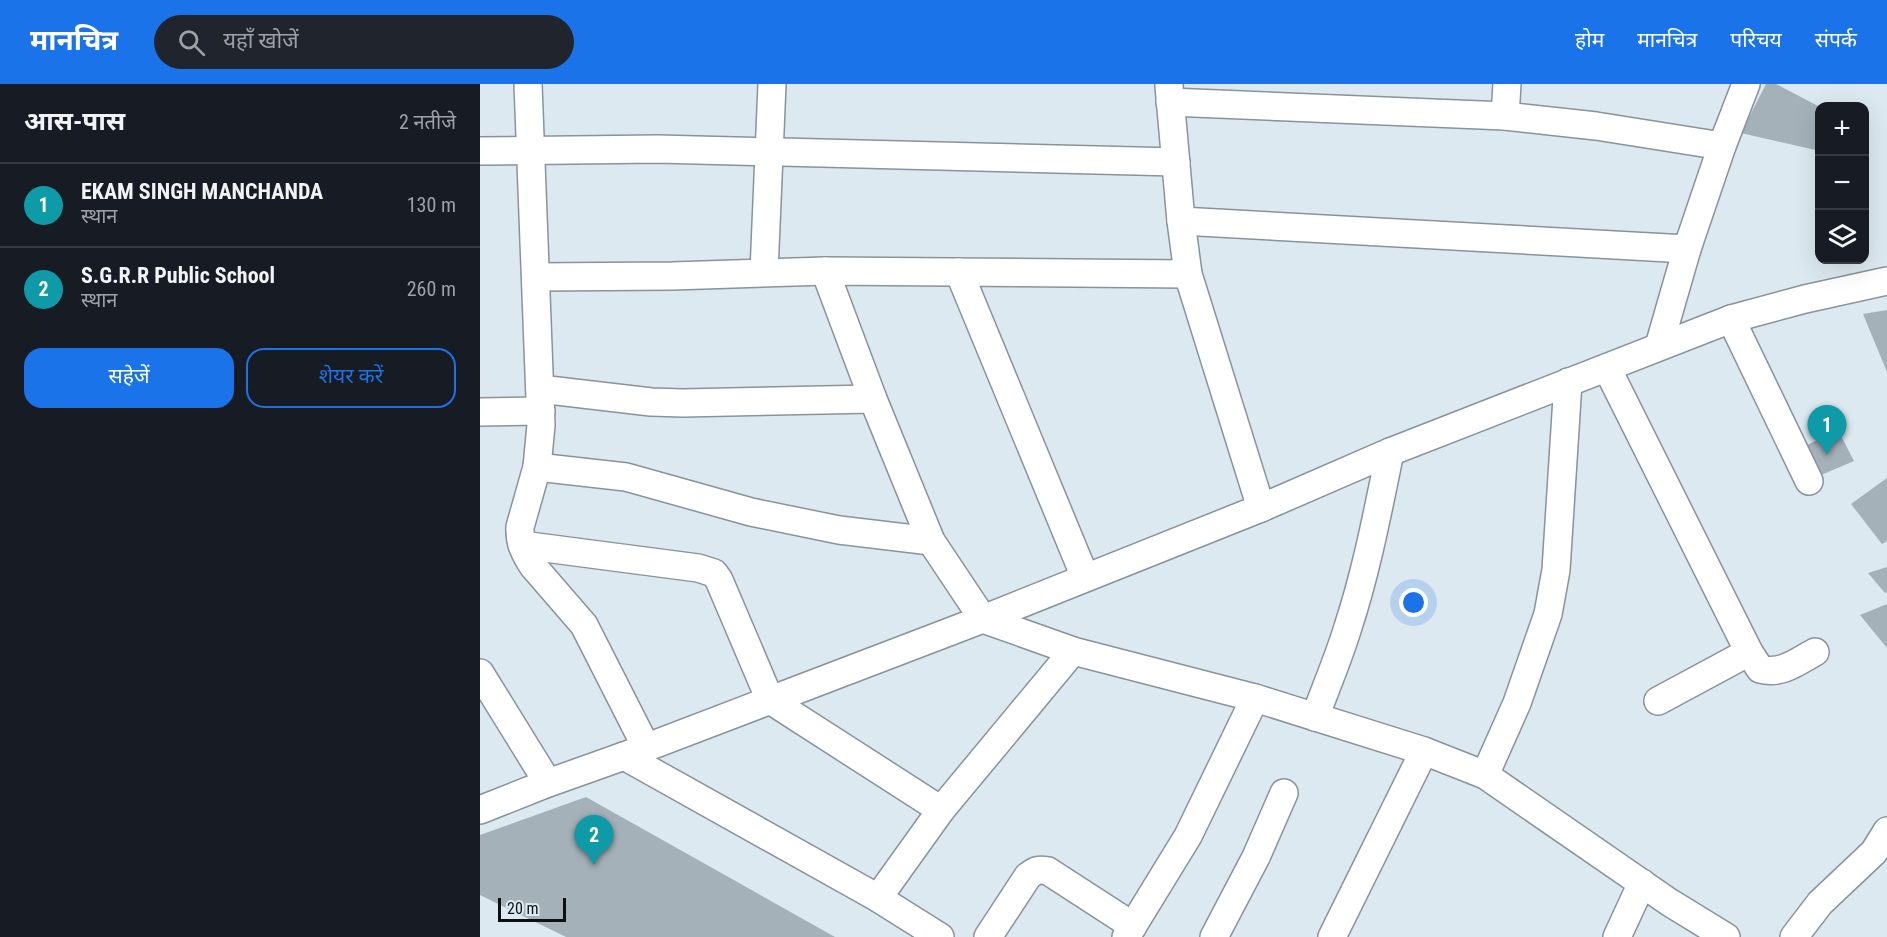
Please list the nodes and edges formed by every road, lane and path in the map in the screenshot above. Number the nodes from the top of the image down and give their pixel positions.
1 (528, 84) edge
2 (772, 84) edge
3 (1507, 84) edge
4 (1746, 84) edge
5 (1169, 93) edge
6 (1505, 116) junction
7 (1722, 146) junction
8 (480, 150) edge
9 (532, 150) junction
10 (770, 152) junction
11 (1176, 162) junction
12 (1181, 221) junction
13 (1687, 249) junction
14 (825, 271) junction
15 (764, 272) junction
16 (959, 272) junction
17 (1188, 274) junction
18 (537, 277) junction
19 (1887, 281) edge
20 (1731, 319) junction
21 (1659, 346) junction
22 (1607, 368) junction
23 (1568, 382) junction
24 (873, 399) junction
25 (540, 400) junction
26 (480, 412) edge
27 (1390, 452) junction
28 (537, 467) junction
29 (1809, 481) dead end
30 (1261, 508) junction
31 (931, 541) junction
32 (522, 545) junction
33 (1085, 577) junction
34 (983, 619) junction
35 (1073, 651) junction
36 (1749, 652) junction
37 (1815, 652) dead end
38 (480, 673) edge
39 (1255, 698) junction
40 (770, 700) junction
41 (1658, 701) dead end
42 (1315, 717) junction
43 (1424, 751) junction
44 (635, 752) junction
45 (1485, 775) junction
46 (548, 783) junction
47 (1284, 793) dead end
48 (480, 810) edge
49 (941, 810) junction
50 (1887, 831) edge
51 (1642, 884) junction
52 (878, 898) junction
53 (1129, 932) edge
54 (940, 937) edge
55 (988, 937) edge
56 (1214, 937) edge
57 (1332, 937) edge
58 (1617, 937) edge
59 (1726, 937) edge
60 (1794, 937) edge

1 - 9 street
2 - 10 street
3 - 6 street
4 - 7 street
5 - 6 street
5 - 11 street
6 - 7 street
7 - 13 street
8 - 9 street
9 - 10 street
9 - 18 street
10 - 11 street
10 - 15 street
11 - 12 street
12 - 13 street
12 - 17 street
13 - 21 street
14 - 15 street
14 - 16 street
14 - 24 street
15 - 18 street
16 - 17 street
16 - 33 street
17 - 30 street
18 - 25 street
19 - 20 street
20 - 21 street
20 - 29 street
21 - 22 street
22 - 23 street
22 - 36 street
23 - 27 street
23 - 45 street
24 - 25 street
24 - 31 street
25 - 26 street
25 - 28 street
27 - 30 street
27 - 42 street
28 - 31 street
28 - 32 street
30 - 33 street
31 - 34 street
32 - 40 street
32 - 44 street
33 - 34 street
34 - 35 street
34 - 40 street
35 - 39 street
35 - 49 street
36 - 37 street
36 - 41 street
38 - 46 street
39 - 42 street
39 - 53 street
40 - 44 street
40 - 49 street
42 - 43 street
43 - 45 street
43 - 57 street
44 - 46 street
44 - 52 street
45 - 51 street
46 - 48 street
47 - 56 street
49 - 52 street
50 - 60 street
51 - 58 street
51 - 59 street
52 - 54 street
53 - 55 street

